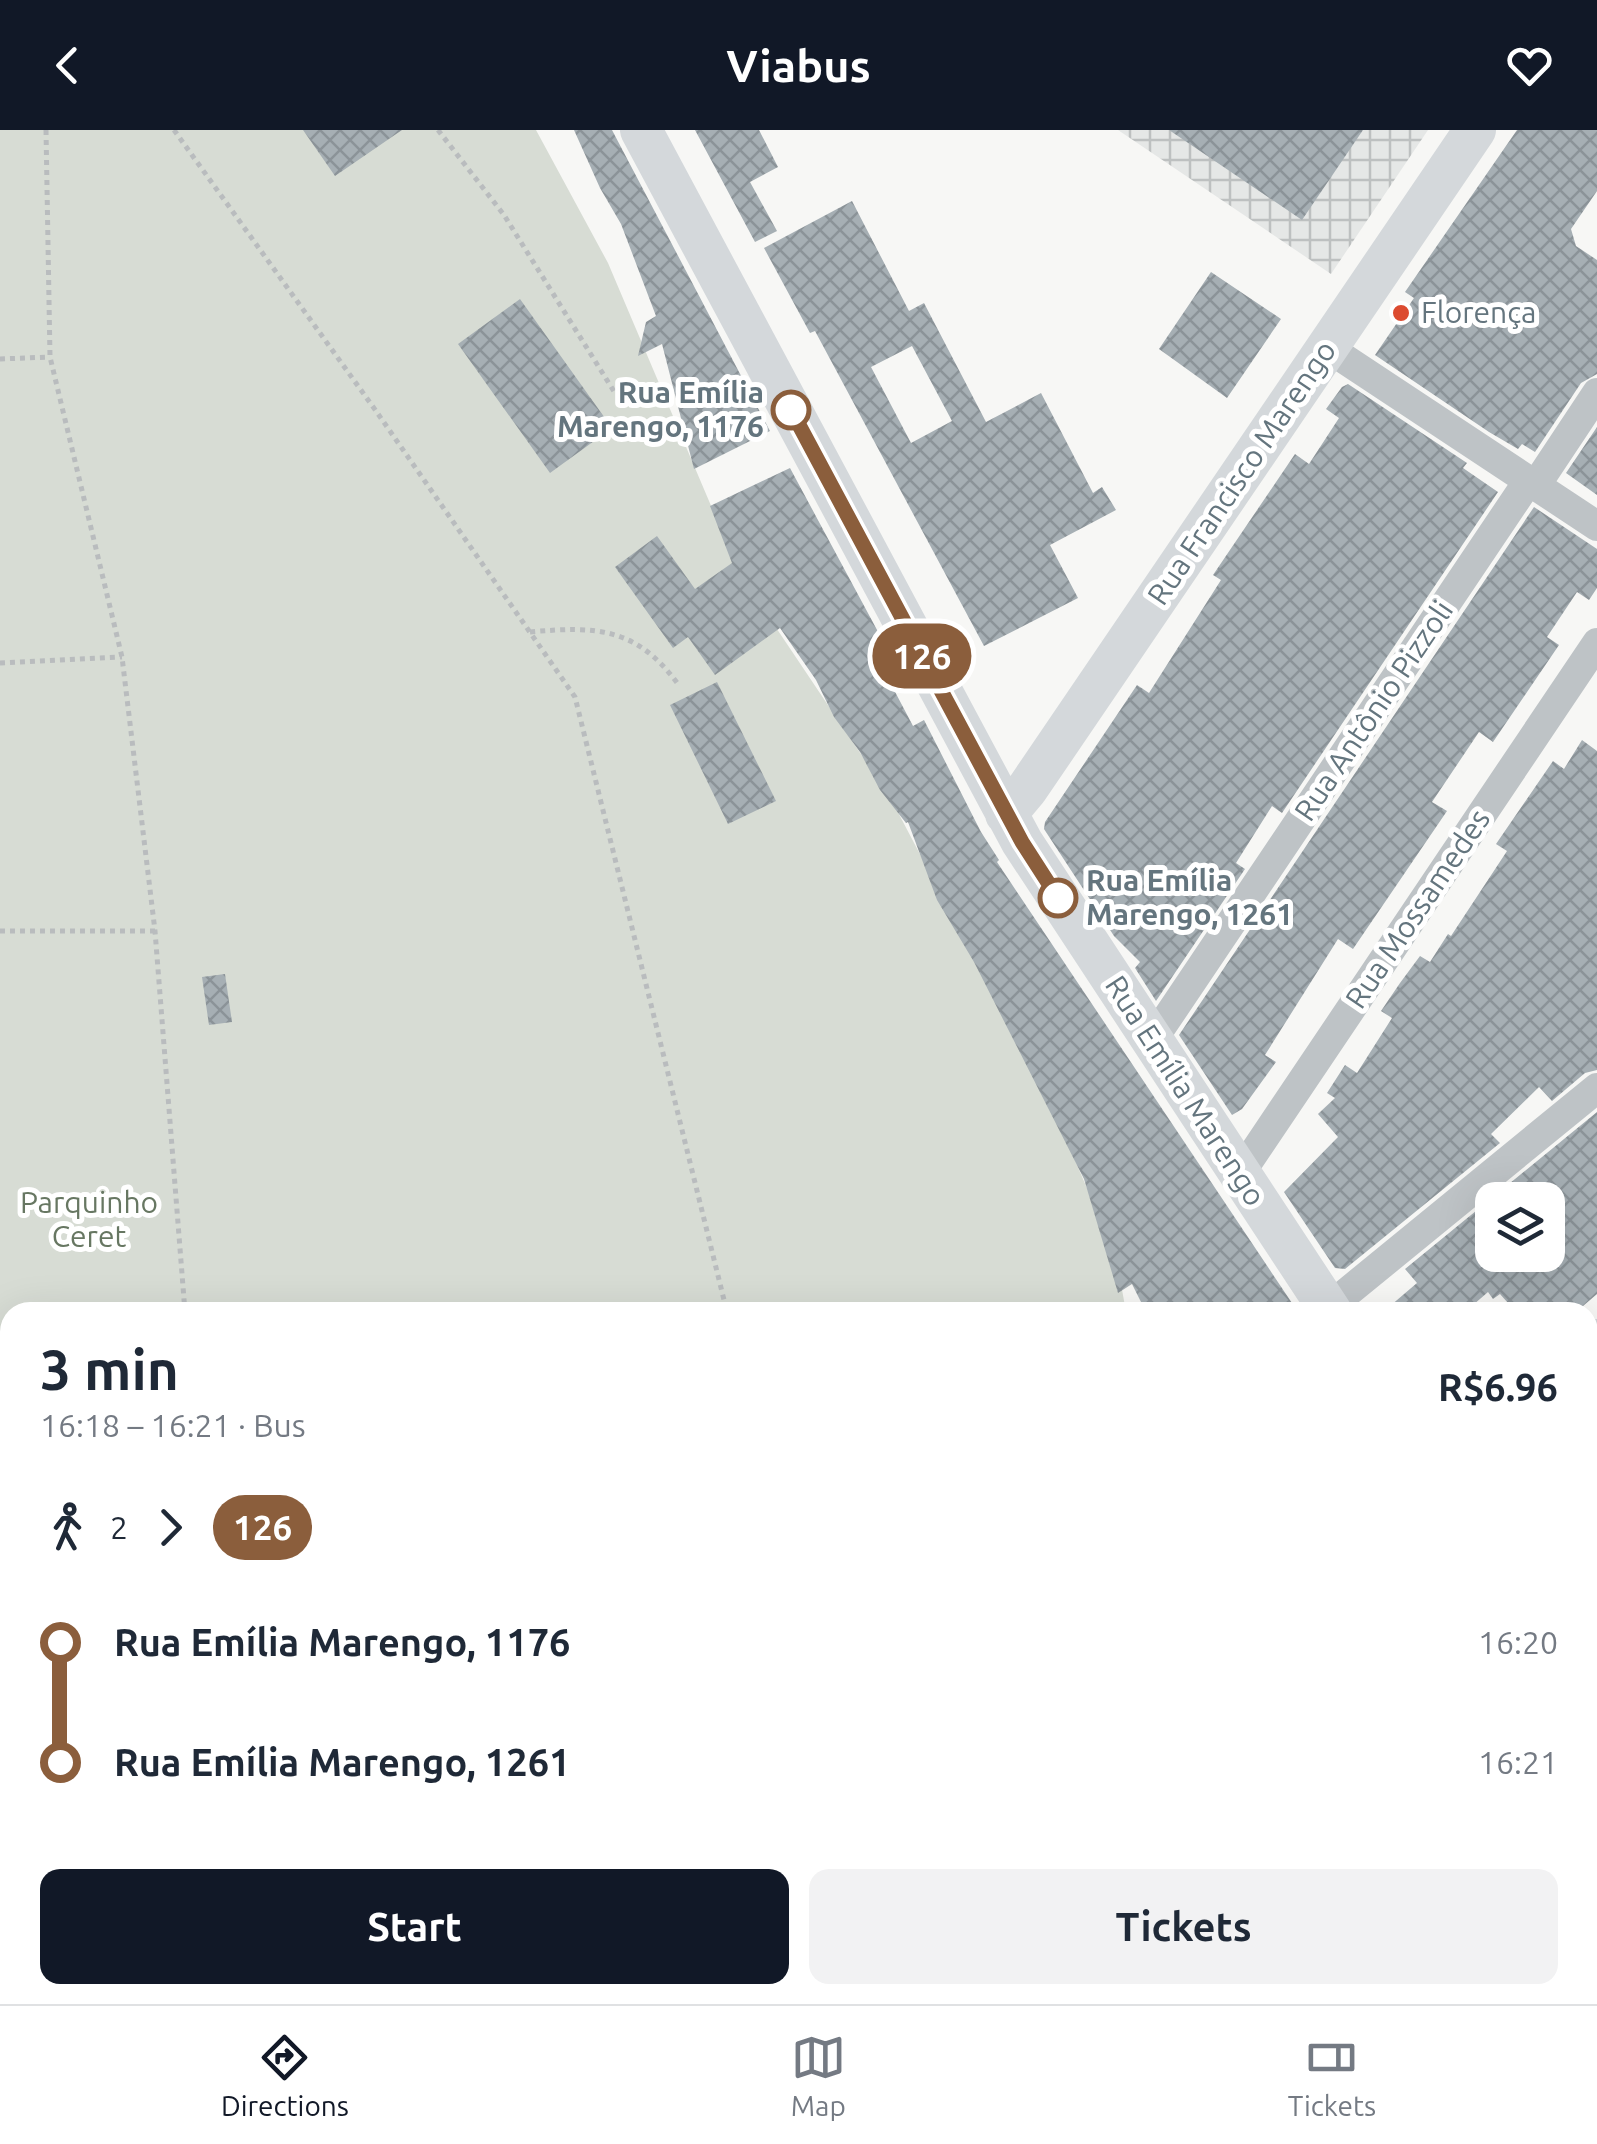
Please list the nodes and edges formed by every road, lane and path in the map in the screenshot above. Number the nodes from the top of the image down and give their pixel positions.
1 (46, 130) edge
2 (174, 130) edge
3 (438, 130) edge
4 (641, 130) edge
5 (1475, 130) edge
6 (1328, 348) junction
7 (50, 357) junction
8 (0, 359) edge
9 (615, 393) dead end
10 (1597, 393) edge
11 (1532, 483) junction
12 (1597, 526) edge
13 (530, 632) junction
14 (1597, 643) edge
15 (122, 657) junction
16 (0, 663) edge
17 (678, 684) dead end
18 (1006, 814) junction
19 (0, 931) edge
20 (155, 931) junction
21 (1151, 1042) junction
22 (1597, 1088) edge
23 (1239, 1175) junction
24 (184, 1302) edge
25 (724, 1302) edge
26 (1324, 1302) edge
27 (1339, 1302) edge

1 - 7 path
2 - 13 path
3 - 9 path
4 - 18 main road, Rua Emília Marengo
5 - 6 main road, Rua Francisco Marengo
6 - 11 street
6 - 18 main road, Rua Francisco Marengo
7 - 8 path
7 - 15 path
10 - 11 street, Rua Antônio Pizzoli
11 - 12 street
11 - 21 street, Rua Antônio Pizzoli
13 - 17 path
13 - 25 path
14 - 23 street, Rua Mossamedes
15 - 16 path
15 - 20 path
18 - 21 main road, Rua Emília Marengo
19 - 20 path
20 - 24 path
21 - 23 main road, Rua Emília Marengo
22 - 27 street
23 - 26 main road, Rua Emília Marengo

